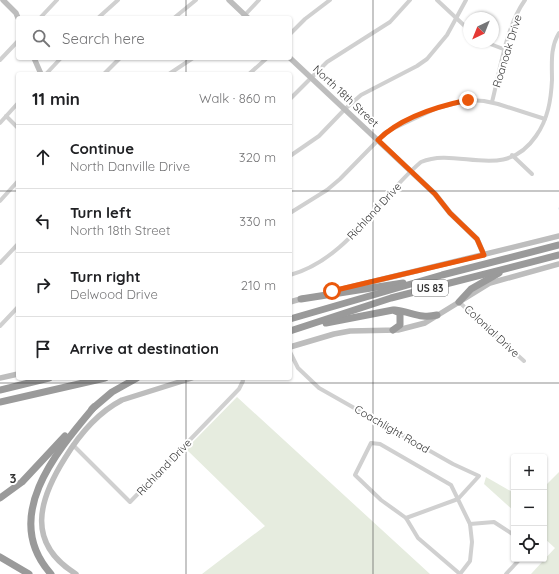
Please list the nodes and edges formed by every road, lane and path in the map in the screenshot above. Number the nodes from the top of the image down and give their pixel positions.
1 (3, 0) edge
2 (57, 0) edge
3 (118, 0) edge
4 (196, 0) edge
5 (229, 0) edge
6 (259, 0) edge
7 (330, 0) edge
8 (410, 0) edge
9 (437, 0) edge
10 (466, 0) edge
11 (525, 0) edge
12 (16, 16) edge
13 (42, 16) edge
14 (100, 16) edge
15 (176, 16) edge
16 (244, 16) edge
17 (246, 16) edge
18 (456, 18) junction
19 (463, 24) edge
20 (292, 32) edge
21 (559, 33) edge
22 (16, 43) edge
23 (499, 47) edge
24 (506, 50) junction
25 (0, 60) edge
26 (35, 60) edge
27 (59, 60) edge
28 (118, 60) edge
29 (190, 60) edge
30 (265, 60) edge
31 (292, 60) edge
32 (40, 72) edge
33 (48, 72) edge
34 (106, 72) edge
35 (172, 72) edge
36 (251, 72) edge
37 (311, 78) junction
38 (292, 97) edge
39 (492, 102) junction
40 (16, 105) edge
41 (344, 109) junction
42 (6, 116) junction
43 (545, 119) junction
44 (0, 123) edge
45 (16, 126) edge
46 (378, 140) junction
47 (292, 155) edge
48 (512, 155) junction
49 (411, 171) junction
50 (532, 174) dead end
51 (16, 183) edge
52 (0, 200) edge
53 (292, 212) edge
54 (559, 236) edge
55 (559, 245) edge
56 (16, 246) edge
57 (484, 255) junction
58 (559, 255) edge
59 (0, 262) edge
60 (559, 264) edge
61 (520, 265) junction
62 (292, 274) edge
63 (420, 281) junction
64 (301, 299) junction
65 (292, 301) edge
66 (459, 302) junction
67 (16, 308) edge
68 (393, 310) junction
69 (437, 315) junction
70 (292, 318) edge
71 (0, 326) edge
72 (302, 327) junction
73 (292, 330) edge
74 (393, 330) junction
75 (292, 346) edge
76 (292, 356) edge
77 (524, 361) dead end
78 (16, 374) edge
79 (0, 378) edge
80 (41, 380) edge
81 (96, 380) edge
82 (133, 380) edge
83 (186, 380) edge
84 (243, 380) edge
85 (0, 389) edge
86 (0, 402) edge
87 (94, 407) junction
88 (73, 444) junction
89 (0, 498) edge
90 (458, 499) junction
91 (406, 518) junction
92 (470, 524) junction
93 (511, 533) edge
94 (0, 557) edge
95 (517, 562) edge
96 (30, 574) edge
97 (51, 574) edge
98 (76, 574) edge
99 (460, 574) edge
100 (506, 574) edge

1 - 12 main road
2 - 13 street
3 - 14 street
4 - 15 street
5 - 16 main road
6 - 17 street
7 - 20 street
8 - 37 street
9 - 18 street
10 - 18 street
11 - 24 street, Roanoak Drive
18 - 19 street
18 - 41 street
21 - 43 street, Richland Drive
22 - 25 street
23 - 24 street
24 - 39 street, Roanoak Drive
26 - 32 main road
27 - 33 street
28 - 34 street
29 - 35 street
30 - 36 street
31 - 37 main road, North 18th Street
37 - 38 street
37 - 41 main road, North 18th Street
39 - 43 street
39 - 46 street
40 - 42 street
41 - 46 main road, North 18th Street
41 - 47 street
42 - 44 street
42 - 45 street
43 - 48 street, Richland Drive
46 - 49 main road, North 18th Street
46 - 53 street
48 - 49 street, Richland Drive
48 - 50 street
49 - 57 main road, North 18th Street
49 - 62 street, Richland Drive
51 - 52 street
54 - 57 main road
55 - 63 highway, US 83
56 - 59 street
57 - 64 main road
58 - 61 highway, US 83
60 - 66 main road
61 - 66 highway
61 - 72 highway, US 83
63 - 64 highway
63 - 70 highway, US 83
64 - 65 main road
66 - 69 main road
66 - 77 street, Colonial Drive
67 - 71 street
68 - 69 highway
68 - 72 highway
68 - 74 highway
69 - 74 main road
72 - 73 highway, US 83
74 - 75 main road
76 - 90 street, Coachlight Road
78 - 79 main road
80 - 85 highway
81 - 86 highway
82 - 87 highway
83 - 88 main road
84 - 88 street, Richland Drive
87 - 89 highway
87 - 97 highway
88 - 98 main road
90 - 91 street
90 - 91 street
90 - 92 street
91 - 99 street
92 - 93 street
92 - 99 street
94 - 96 highway
95 - 100 street

